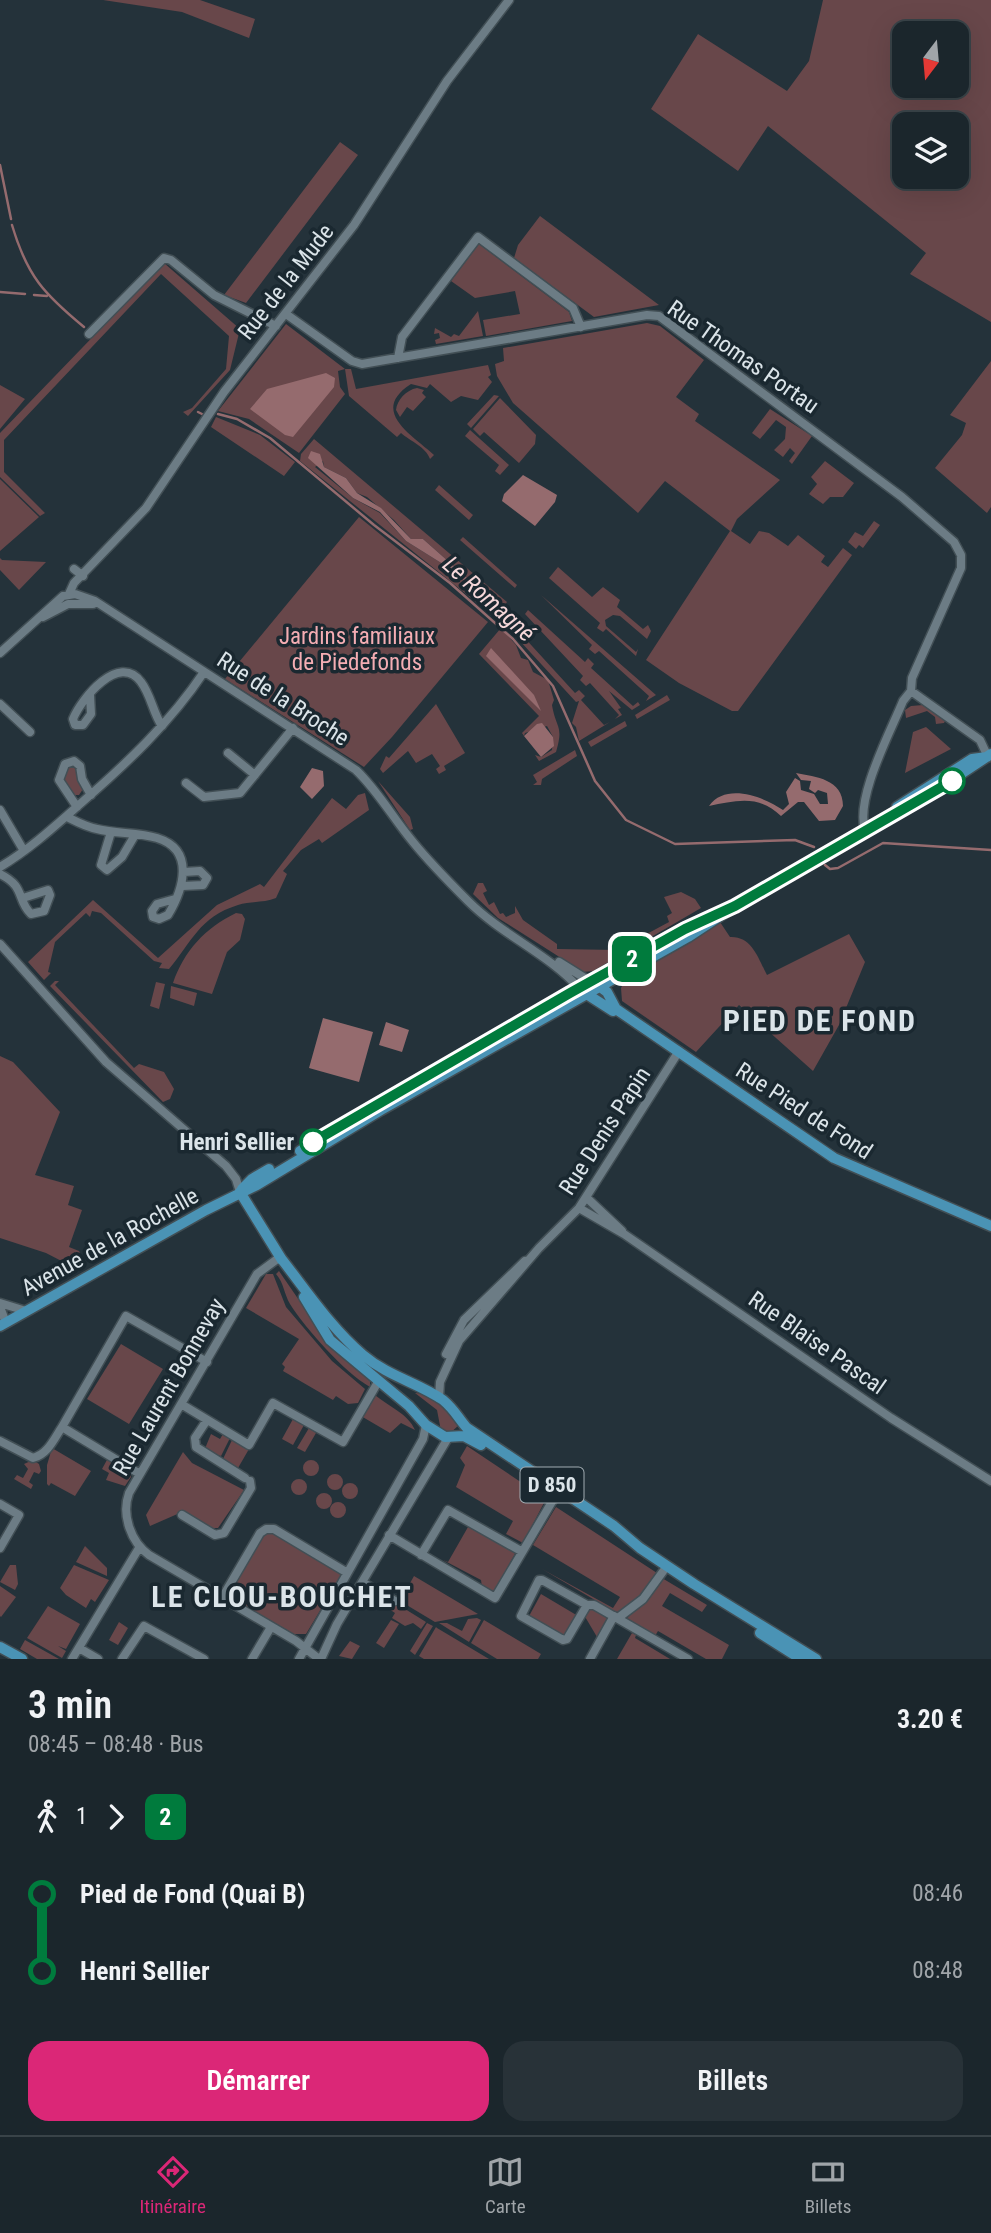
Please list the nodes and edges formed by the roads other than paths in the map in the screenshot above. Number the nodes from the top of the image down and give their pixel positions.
1 (509, 0) edge
2 (286, 314) junction
3 (276, 326) junction
4 (581, 327) junction
5 (89, 334) dead end
6 (398, 358) junction
7 (74, 569) dead end
8 (82, 577) junction
9 (69, 594) junction
10 (79, 595) junction
11 (103, 607) junction
12 (58, 608) junction
13 (28, 627) junction
14 (0, 653) edge
15 (204, 672) junction
16 (911, 691) junction
17 (90, 695) dead end
18 (0, 704) edge
19 (162, 726) junction
20 (293, 728) junction
21 (30, 732) dead end
22 (228, 753) dead end
23 (990, 756) edge
24 (254, 775) junction
25 (186, 783) dead end
26 (91, 795) junction
27 (78, 807) junction
28 (0, 810) edge
29 (67, 817) junction
30 (865, 830) junction
31 (111, 832) junction
32 (135, 835) junction
33 (24, 851) junction
34 (0, 867) edge
35 (184, 872) junction
36 (0, 874) edge
37 (183, 886) junction
38 (23, 898) dead end
39 (175, 899) dead end
40 (735, 906) junction
41 (477, 910) junction
42 (0, 944) edge
43 (621, 974) junction
44 (596, 984) junction
45 (583, 991) junction
46 (642, 1026) junction
47 (666, 1042) junction
48 (679, 1051) junction
49 (240, 1192) junction
50 (587, 1198) junction
51 (579, 1208) junction
52 (991, 1226) edge
53 (624, 1234) junction
54 (280, 1257) junction
55 (530, 1258) junction
56 (0, 1305) edge
57 (26, 1311) junction
58 (3, 1325) edge
59 (206, 1362) junction
60 (378, 1381) junction
61 (422, 1389) junction
62 (439, 1398) junction
63 (181, 1405) junction
64 (410, 1406) junction
65 (207, 1420) junction
66 (463, 1424) junction
67 (426, 1425) junction
68 (62, 1427) junction
69 (453, 1437) junction
70 (0, 1441) edge
71 (140, 1474) junction
72 (991, 1481) edge
73 (556, 1495) junction
74 (0, 1504) edge
75 (182, 1516) dead end
76 (389, 1535) junction
77 (0, 1548) edge
78 (139, 1548) junction
79 (640, 1548) junction
80 (522, 1551) junction
81 (421, 1555) junction
82 (667, 1566) junction
83 (346, 1572) junction
84 (362, 1582) junction
85 (222, 1598) junction
86 (395, 1601) dead end
87 (587, 1605) junction
88 (727, 1606) junction
89 (616, 1617) junction
90 (271, 1627) junction
91 (0, 1647) edge
92 (79, 1648) junction
93 (303, 1650) junction
94 (790, 1656) edge
95 (22, 1659) edge
96 (72, 1659) edge
97 (98, 1659) edge
98 (122, 1659) edge
99 (204, 1659) edge
100 (252, 1659) edge
101 (299, 1659) edge
102 (320, 1659) edge
103 (590, 1659) edge
104 (688, 1659) edge
105 (801, 1659) edge
106 (816, 1659) edge

1 - 2 street, Rue de la Mude
2 - 3 street, Rue de la Mude
2 - 6 street, Rue Thomas Portau
3 - 5 street
3 - 8 street, Rue de la Mude
4 - 6 street, Rue Thomas Portau
4 - 6 street
4 - 16 street, Rue Thomas Portau
7 - 8 street
8 - 9 street, Rue de la Mude
8 - 10 street
9 - 10 street
9 - 13 street, Rue de la Mude
10 - 11 street, Rue de la Broche
10 - 12 street
11 - 12 street
11 - 15 street, Rue de la Broche
12 - 13 street
13 - 14 street
15 - 19 street
15 - 20 street, Rue de la Broche
16 - 23 street
16 - 30 street, Rue Thomas Portau
17 - 19 street
18 - 21 street
19 - 26 street
20 - 24 street
20 - 41 street, Rue de la Broche
22 - 24 street
23 - 30 main road, Avenue de la Rochelle
23 - 30 main road
24 - 25 street
26 - 27 street
26 - 27 street
27 - 29 street
28 - 33 street
29 - 31 street
29 - 33 street
30 - 40 main road, Avenue de la Rochelle
31 - 32 street
31 - 32 street
32 - 35 street
33 - 34 street
35 - 37 street
35 - 37 street
36 - 38 street
37 - 39 street
40 - 43 main road, Avenue de la Rochelle
40 - 44 main road, Avenue de la Rochelle
41 - 44 street
41 - 45 street
42 - 49 street, D 850
43 - 44 main road, Avenue de la Rochelle
43 - 46 main road
44 - 45 main road, Avenue de la Rochelle
44 - 46 main road
45 - 47 main road
45 - 49 main road, Avenue de la Rochelle
46 - 47 main road
47 - 48 main road, Rue Pied de Fond
48 - 50 street, Rue Denis Papin
48 - 52 main road, Rue Pied de Fond
49 - 54 main road, D 850
49 - 57 main road, Avenue de la Rochelle
50 - 51 street, Rue Denis Papin
50 - 53 street, Rue Blaise Pascal
51 - 53 street, Rue Blaise Pascal
51 - 55 street, Rue Denis Papin
53 - 72 street, Rue Blaise Pascal
54 - 59 street, Rue Laurent Bonnevay
54 - 60 main road, D 850
54 - 61 main road, D 850
55 - 61 street, Rue Denis Papin
55 - 62 street, Rue Denis Papin
56 - 57 street
56 - 58 street
57 - 58 main road, Avenue de la Rochelle
59 - 63 street, Rue Laurent Bonnevay
59 - 68 street
60 - 64 main road, D 850
60 - 65 street
61 - 62 main road, D 850
61 - 64 main road
62 - 66 main road, D 850
63 - 65 street
63 - 71 street, Rue Laurent Bonnevay
64 - 67 main road, D 850
65 - 75 street
66 - 69 main road
66 - 79 main road, D 850
67 - 69 main road, D 850
67 - 83 street
68 - 70 street
68 - 71 street
69 - 73 main road, D 850
69 - 76 street
71 - 78 street, Rue Laurent Bonnevay
73 - 79 main road, D 850
73 - 80 street
74 - 77 street
76 - 81 street
76 - 84 street
78 - 85 street
78 - 92 street
79 - 82 main road, D 850
80 - 81 street
80 - 81 street
82 - 88 main road, D 850
82 - 89 street
83 - 85 street
83 - 93 street
84 - 86 street
84 - 102 street
85 - 90 street
87 - 87 street
87 - 89 street
88 - 94 main road, D 850
88 - 106 main road, D 850
89 - 103 street
89 - 104 street
90 - 93 street
90 - 100 street
91 - 95 main road
92 - 96 street
92 - 97 street
93 - 101 street
93 - 102 street
94 - 105 main road, D 850
98 - 99 street

